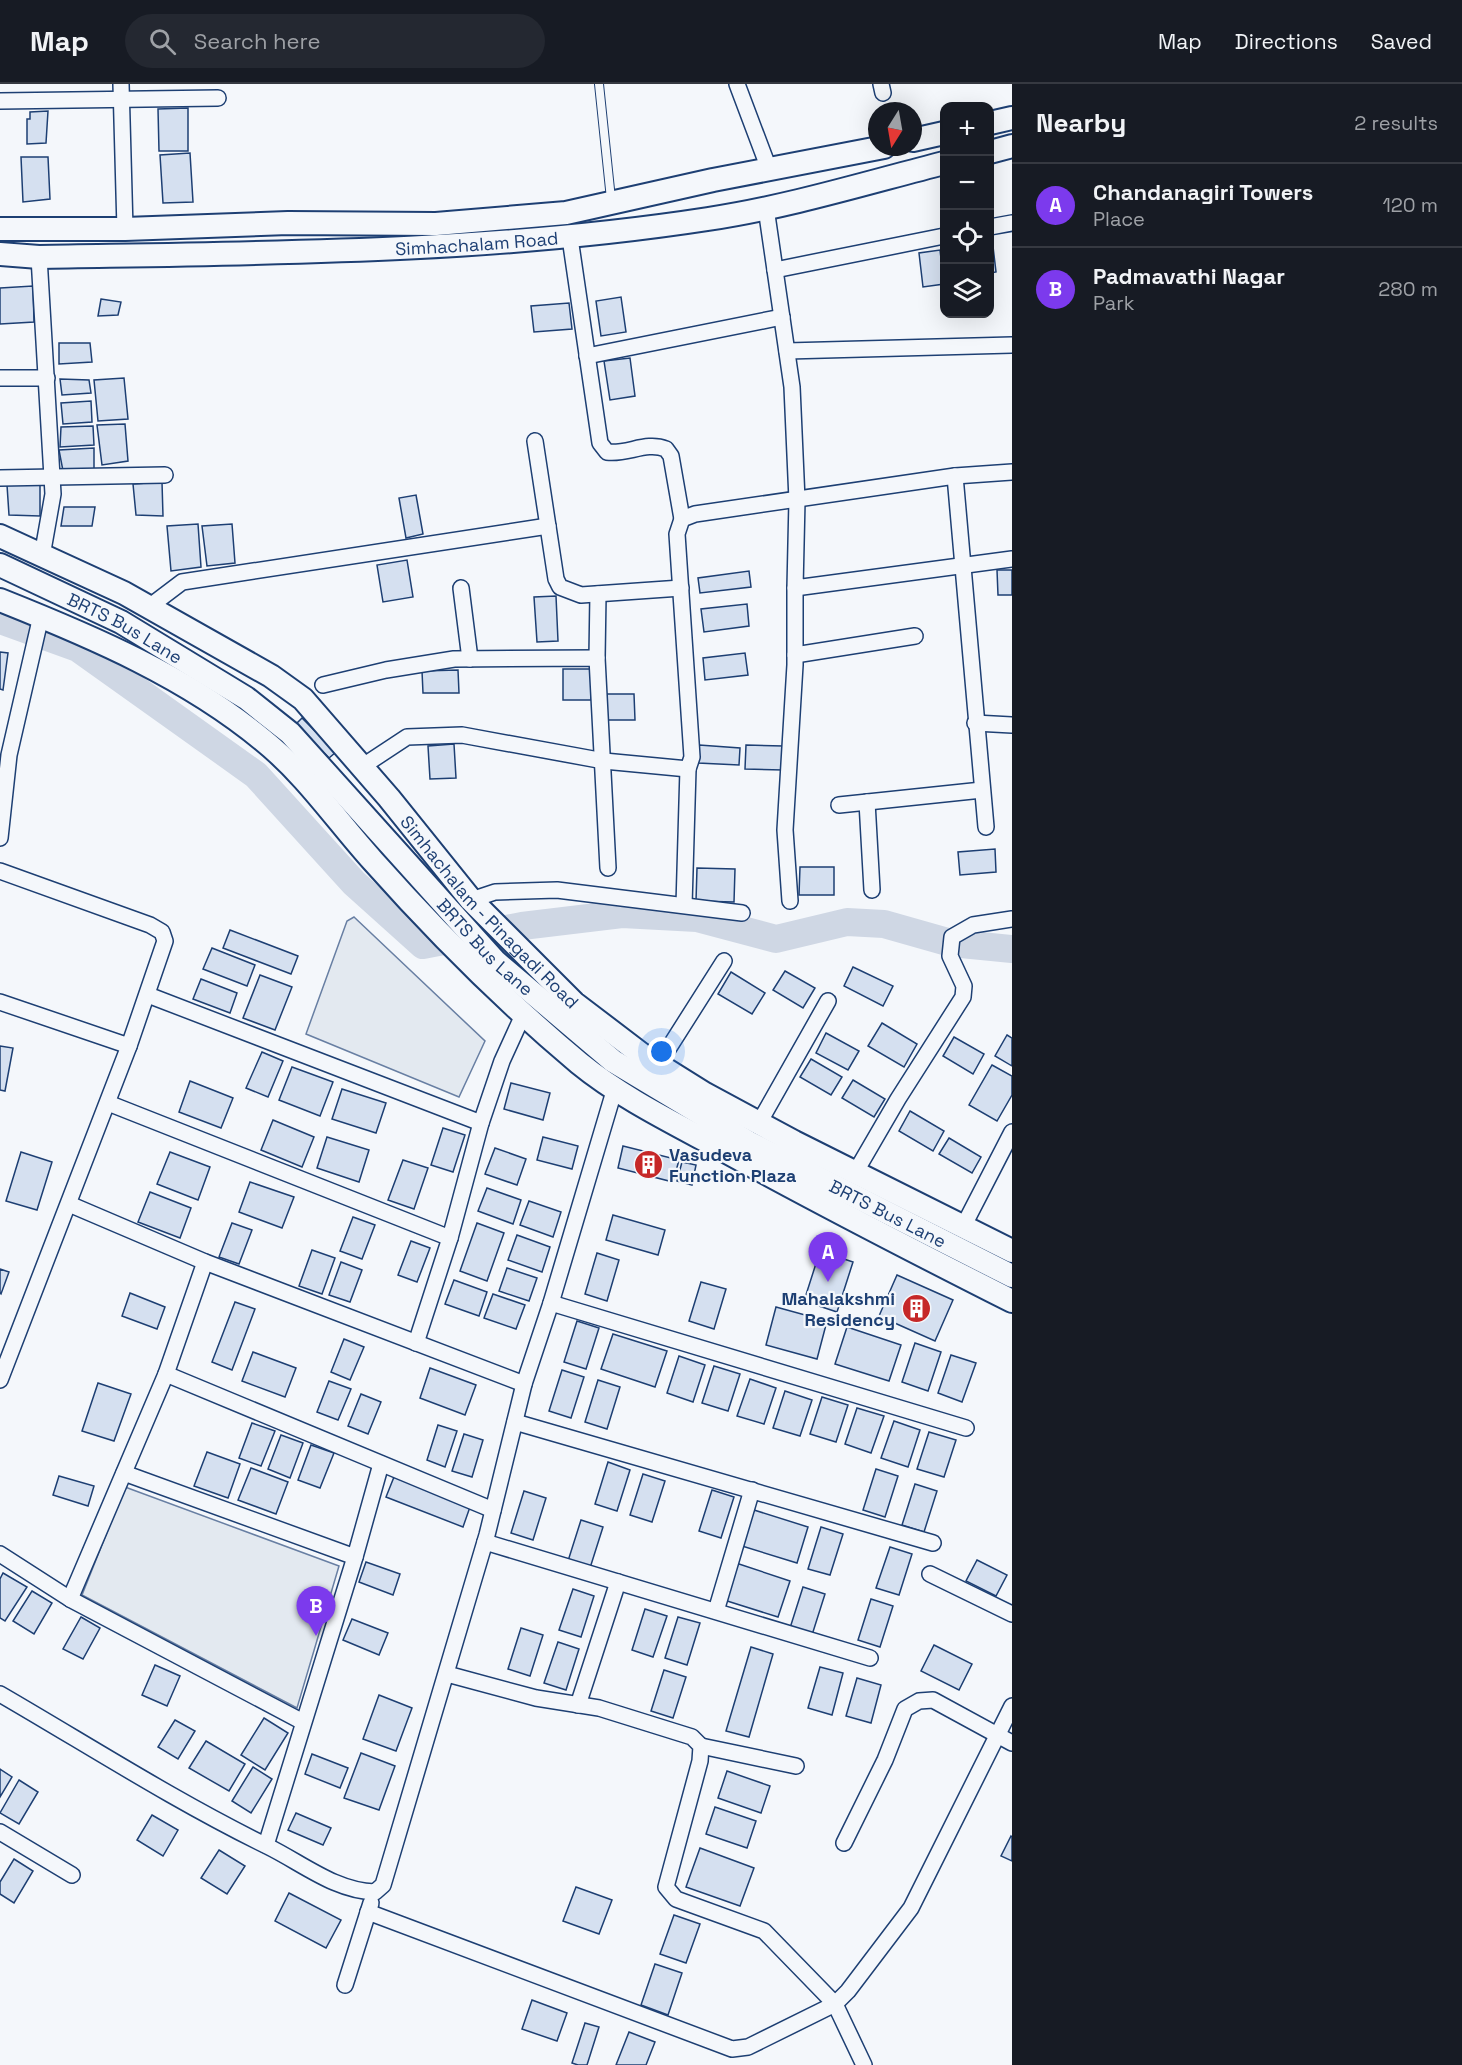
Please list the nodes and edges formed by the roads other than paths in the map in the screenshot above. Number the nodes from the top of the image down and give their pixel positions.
1 (599, 84) edge
2 (737, 84) edge
3 (121, 91) edge
4 (218, 98) dead end
5 (0, 101) edge
6 (1012, 118) edge
7 (994, 122) edge
8 (940, 134) edge
9 (922, 138) edge
10 (1012, 146) edge
11 (868, 150) edge
12 (994, 151) edge
13 (940, 164) edge
14 (769, 169) junction
15 (612, 204) junction
16 (766, 208) junction
17 (566, 213) junction
18 (1012, 223) edge
19 (994, 226) edge
20 (0, 229) edge
21 (124, 229) junction
22 (940, 237) edge
23 (570, 238) junction
24 (0, 254) edge
25 (39, 257) junction
26 (775, 270) junction
27 (782, 317) junction
28 (1012, 345) edge
29 (787, 351) junction
30 (587, 356) junction
31 (0, 378) edge
32 (47, 378) junction
33 (535, 441) dead end
34 (1012, 472) edge
35 (165, 475) dead end
36 (955, 476) junction
37 (52, 477) junction
38 (0, 478) edge
39 (797, 500) junction
40 (682, 519) junction
41 (548, 526) junction
42 (0, 536) edge
43 (42, 556) junction
44 (1012, 559) edge
45 (0, 565) edge
46 (964, 566) junction
47 (461, 588) dead end
48 (681, 588) junction
49 (795, 588) junction
50 (598, 594) junction
51 (0, 600) edge
52 (149, 607) junction
53 (41, 617) junction
54 (915, 636) dead end
55 (795, 655) junction
56 (597, 658) junction
57 (470, 659) junction
58 (323, 685) dead end
59 (975, 723) junction
60 (1012, 726) edge
61 (604, 761) junction
62 (363, 766) junction
63 (688, 769) junction
64 (982, 790) junction
65 (867, 802) junction
66 (839, 805) dead end
67 (986, 827) dead end
68 (0, 838) edge
69 (608, 868) dead end
70 (0, 871) edge
71 (872, 890) dead end
72 (471, 900) junction
73 (790, 901) dead end
74 (684, 905) junction
75 (742, 913) dead end
76 (1012, 919) edge
77 (724, 961) dead end
78 (148, 995) junction
79 (828, 1001) dead end
80 (0, 1002) edge
81 (523, 1015) junction
82 (129, 1046) junction
83 (658, 1065) junction
84 (615, 1088) junction
85 (108, 1103) junction
86 (481, 1123) junction
87 (759, 1123) junction
88 (1012, 1132) edge
89 (855, 1173) junction
90 (69, 1204) junction
91 (963, 1227) junction
92 (450, 1238) junction
93 (1012, 1251) edge
94 (205, 1262) junction
95 (1012, 1276) edge
96 (1012, 1300) edge
97 (551, 1303) junction
98 (416, 1343) junction
99 (166, 1374) junction
100 (0, 1380) edge
101 (524, 1384) junction
102 (515, 1422) junction
103 (966, 1428) dead end
104 (381, 1464) junction
105 (124, 1473) junction
106 (752, 1490) junction
107 (493, 1510) junction
108 (485, 1542) junction
109 (933, 1543) dead end
110 (0, 1554) edge
111 (355, 1557) junction
112 (930, 1574) dead end
113 (618, 1582) junction
114 (70, 1599) junction
115 (716, 1611) junction
116 (1012, 1614) edge
117 (870, 1658) dead end
118 (447, 1674) junction
119 (0, 1694) edge
120 (578, 1705) junction
121 (1012, 1706) edge
122 (303, 1722) junction
123 (1005, 1739) edge
124 (701, 1746) junction
125 (796, 1766) dead end
126 (0, 1832) edge
127 (844, 1844) dead end
128 (266, 1845) junction
129 (72, 1875) dead end
130 (375, 1892) junction
131 (368, 1912) junction
132 (345, 1985) dead end
133 (835, 2004) junction
134 (864, 2065) edge

1 - 15 lane
2 - 14 street
3 - 4 street
3 - 5 street
3 - 21 street
6 - 7 main road
8 - 9 main road
10 - 12 main road
11 - 14 main road
13 - 16 main road, Simhachalam Road
14 - 15 main road
15 - 17 main road
16 - 23 main road, Simhachalam Road
16 - 26 street
17 - 21 main road
17 - 23 main road
18 - 19 street
20 - 21 main road
22 - 26 street
23 - 25 main road, Simhachalam Road
23 - 30 street
24 - 25 main road, Simhachalam Road
25 - 32 street
26 - 27 street
27 - 29 street
27 - 30 street
28 - 29 street
29 - 39 street
30 - 40 street
31 - 32 street
32 - 37 street
33 - 41 street
34 - 36 street
35 - 37 street
36 - 39 street
36 - 46 street
37 - 38 street
37 - 43 street
39 - 40 street
39 - 49 street
40 - 48 street
41 - 50 street
41 - 52 street
42 - 43 main road, Simhachalam - Pinagadi Road
43 - 52 main road, Simhachalam - Pinagadi Road
44 - 46 street
45 - 95 main road, BRTS Bus Lane
46 - 49 street
46 - 59 street
47 - 57 street
48 - 50 street
48 - 63 street
49 - 55 street
50 - 56 street
51 - 53 main road
52 - 62 main road, Simhachalam - Pinagadi Road
53 - 68 street
53 - 81 main road
54 - 55 street
55 - 73 street
56 - 57 street
56 - 61 street
57 - 58 street
59 - 60 street
59 - 64 street
61 - 62 street
61 - 63 street
61 - 69 street
62 - 72 main road, Simhachalam - Pinagadi Road
63 - 74 street
64 - 65 street
64 - 67 street
65 - 66 street
65 - 71 street
70 - 78 street
72 - 74 street
72 - 83 main road, Simhachalam - Pinagadi Road
74 - 75 street
76 - 89 street
77 - 83 street
78 - 82 street
78 - 86 street
79 - 87 street
80 - 82 street
81 - 84 main road
81 - 86 street
82 - 85 street
83 - 87 main road, Simhachalam - Pinagadi Road
84 - 96 main road
84 - 97 street
85 - 90 street
85 - 92 street
86 - 92 street
87 - 89 main road, Simhachalam - Pinagadi Road
88 - 91 street
89 - 91 main road, Simhachalam - Pinagadi Road
90 - 94 street
90 - 100 street
91 - 93 main road, Simhachalam - Pinagadi Road
92 - 98 street
94 - 98 street
94 - 99 street
97 - 101 street
97 - 103 street
98 - 101 street
99 - 104 street
99 - 105 street
101 - 102 street
102 - 106 street
102 - 107 street
104 - 107 street
104 - 111 street
105 - 111 street
105 - 114 street
106 - 109 street
106 - 115 street
107 - 108 street
108 - 113 street
108 - 118 street
110 - 114 street
111 - 122 street
112 - 116 street
113 - 115 street
113 - 120 street
114 - 122 street
115 - 117 street
118 - 120 street
118 - 130 street
119 - 128 street
120 - 124 street
121 - 123 street
122 - 128 street
123 - 127 street
123 - 133 street
124 - 125 street
124 - 133 street
126 - 129 street
128 - 130 street
130 - 131 street
131 - 132 street
131 - 133 street
133 - 134 street

